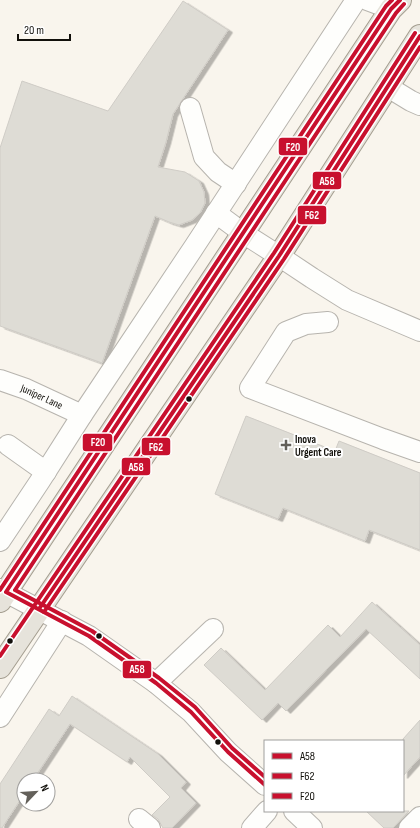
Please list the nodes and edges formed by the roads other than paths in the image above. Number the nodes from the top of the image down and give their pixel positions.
1 (356, 0) edge
2 (368, 0) edge
3 (396, 4) edge
4 (420, 36) edge
5 (388, 86) junction
6 (420, 105) edge
7 (190, 108) dead end
8 (236, 184) junction
9 (216, 213) junction
10 (243, 233) junction
11 (279, 256) junction
12 (328, 322) dead end
13 (420, 331) edge
14 (0, 380) edge
15 (82, 415) junction
16 (8, 445) dead end
17 (420, 452) edge
18 (46, 472) junction
19 (0, 541) edge
20 (2, 594) edge
21 (39, 609) junction
22 (62, 621) junction
23 (213, 629) dead end
24 (0, 667) edge
25 (156, 683) junction
26 (0, 717) edge
27 (264, 784) edge
28 (265, 812) edge
29 (295, 812) edge
30 (420, 817) edge
31 (252, 828) edge
32 (312, 828) edge
33 (409, 828) edge

1 - 8 street
2 - 3 street
3 - 10 main road
4 - 5 main road
5 - 6 street
5 - 11 main road
7 - 8 street
8 - 9 street
9 - 10 street
9 - 15 street
10 - 11 street
10 - 20 main road
11 - 13 street
11 - 21 main road
12 - 17 street
14 - 15 street, Juniper Lane
15 - 18 street
16 - 18 street
18 - 19 street
20 - 21 street
21 - 22 street
21 - 24 main road
22 - 25 street
22 - 26 street
23 - 25 street
25 - 27 street
28 - 31 street
29 - 32 street
30 - 33 street

